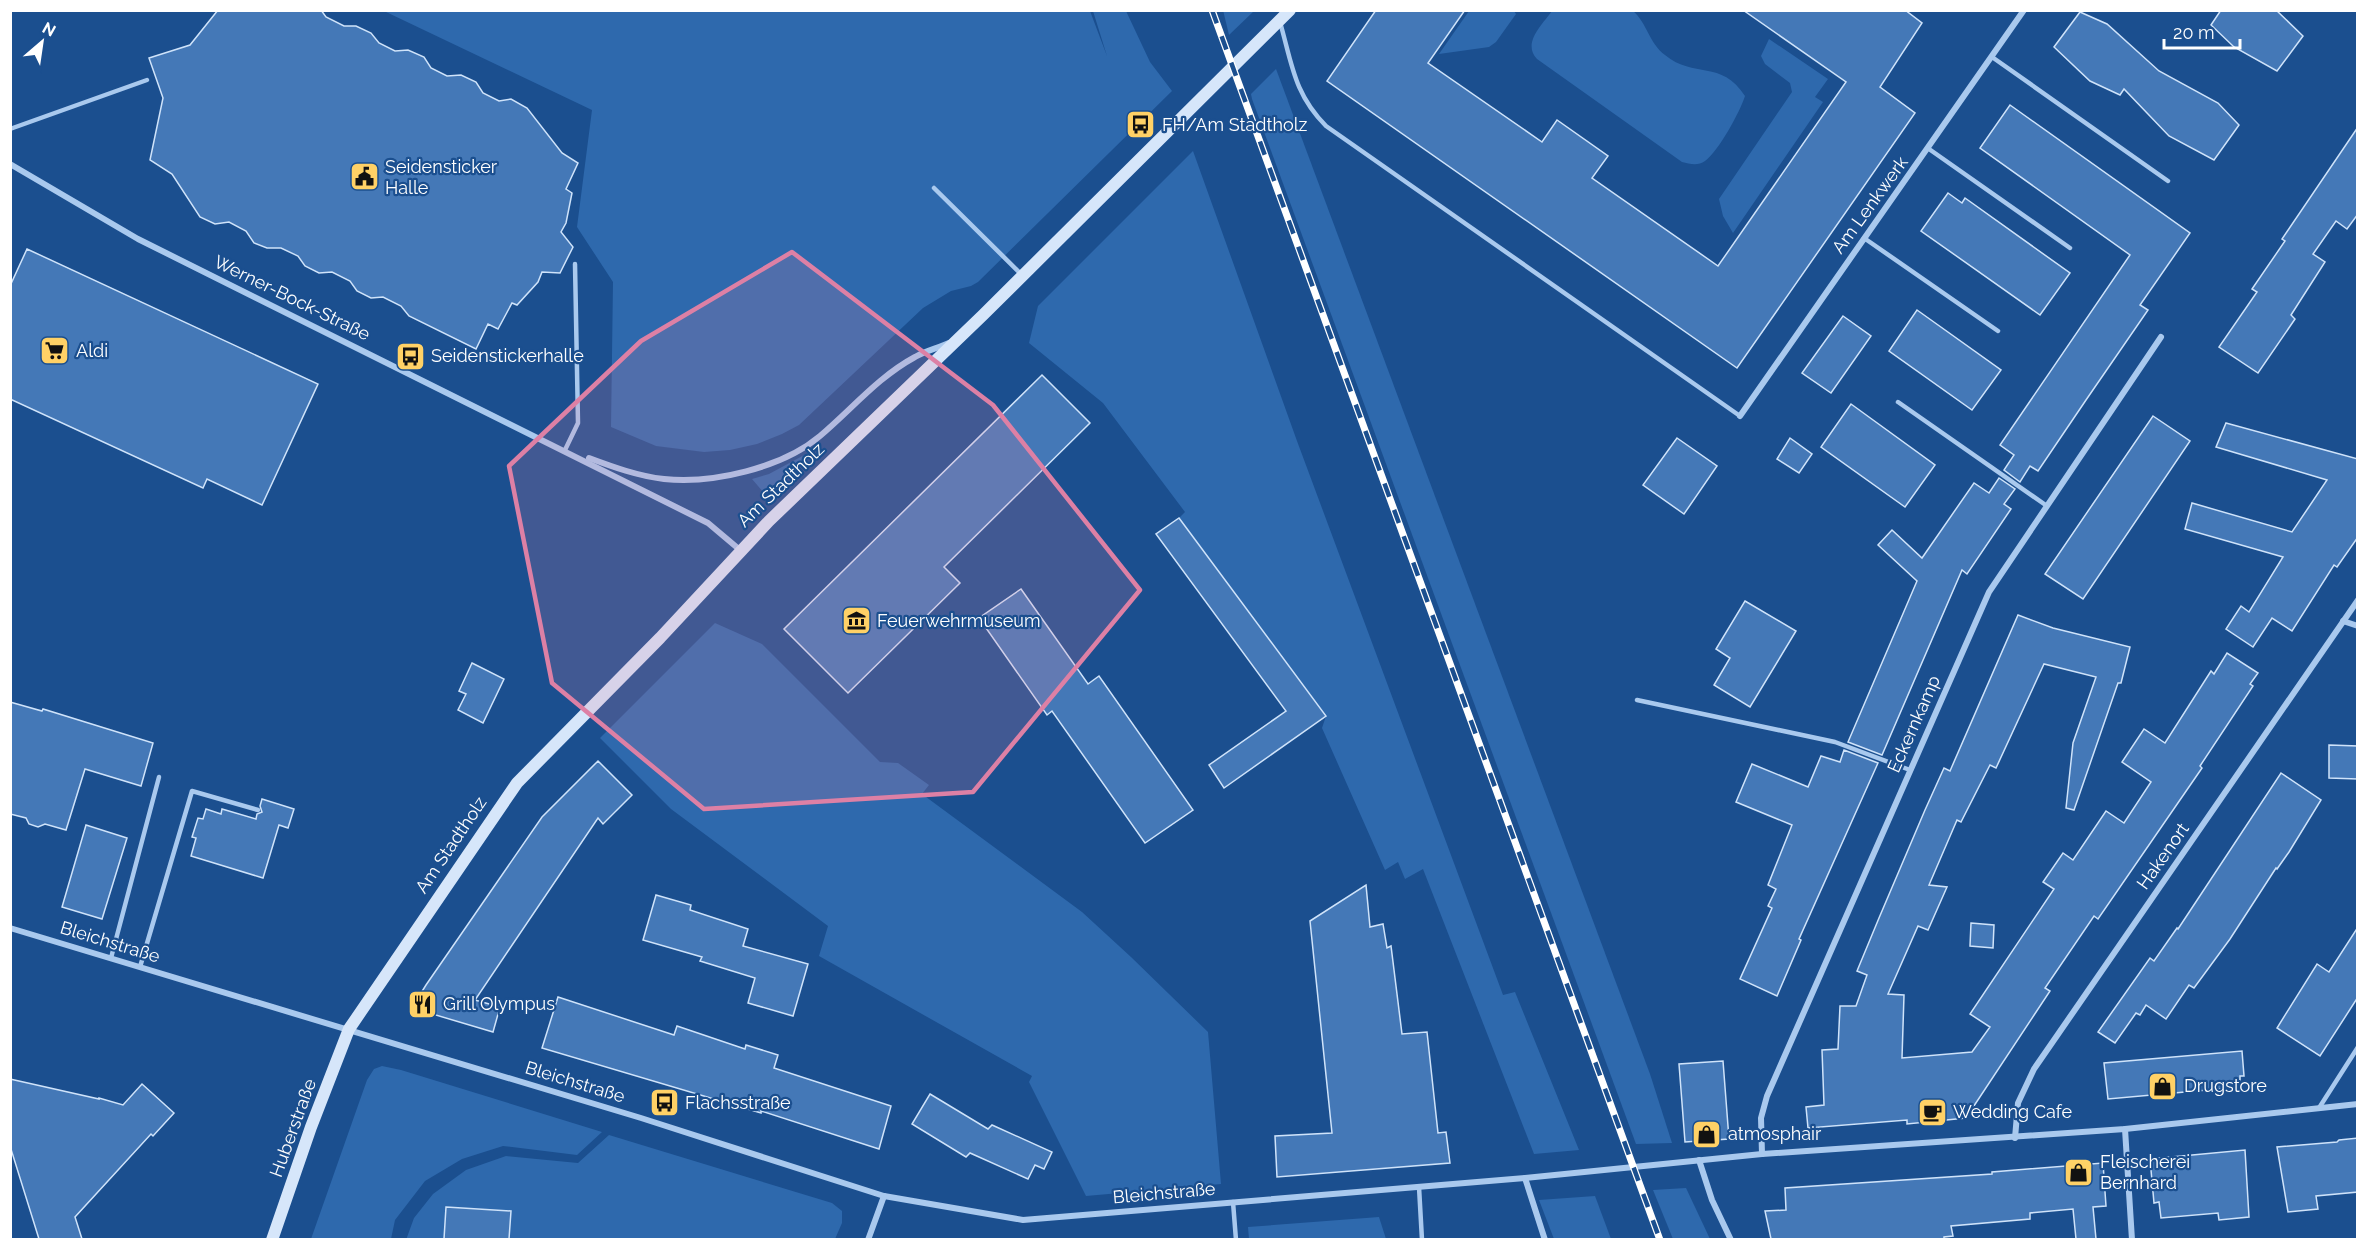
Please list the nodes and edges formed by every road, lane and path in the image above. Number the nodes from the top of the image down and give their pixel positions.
1 (1290, 10) edge
2 (2024, 10) edge
3 (1280, 21) junction
4 (1992, 57) junction
5 (147, 80) dead end
6 (10, 129) edge
7 (1929, 149) junction
8 (10, 164) edge
9 (2168, 181) dead end
10 (934, 188) dead end
11 (1864, 238) junction
12 (2070, 248) dead end
13 (575, 264) dead end
14 (1023, 276) junction
15 (1998, 331) dead end
16 (2161, 337) dead end
17 (958, 340) junction
18 (1898, 402) dead end
19 (1740, 416) joint
20 (565, 450) junction
21 (2047, 506) junction
22 (740, 550) junction
23 (2358, 600) edge
24 (2343, 621) junction
25 (2358, 626) edge
26 (1637, 700) dead end
27 (1910, 770) junction
28 (159, 777) dead end
29 (258, 810) dead end
30 (10, 928) edge
31 (111, 958) junction
32 (140, 967) junction
33 (349, 1029) junction
34 (2358, 1047) edge
35 (2358, 1104) edge
36 (2319, 1108) junction
37 (2125, 1129) junction
38 (2015, 1138) junction
39 (1762, 1154) junction
40 (1699, 1160) junction
41 (1525, 1178) junction
42 (1419, 1187) junction
43 (884, 1196) junction
44 (1233, 1202) junction
45 (272, 1239) edge
46 (868, 1239) edge
47 (1236, 1239) edge
48 (1422, 1239) edge
49 (1545, 1239) edge
50 (1731, 1239) edge
51 (2132, 1239) edge

1 - 3 main road, Am Stadtholz
2 - 4 street, Am Lenkwerk
3 - 14 main road, Am Stadtholz
3 - 19 lane
4 - 7 street, Am Lenkwerk
4 - 9 lane
5 - 6 lane
7 - 11 street, Am Lenkwerk
7 - 12 lane
8 - 20 street, Werner-Bock-Straße
10 - 14 lane
11 - 15 lane
11 - 19 street, Am Lenkwerk
13 - 20 lane
14 - 17 main road, Am Stadtholz
16 - 21 street, Eckernkamp
17 - 20 street, Werner-Bock-Straße
17 - 22 main road, Am Stadtholz
18 - 21 lane
20 - 22 street, Werner-Bock-Straße
21 - 27 street, Eckernkamp
22 - 33 main road, Am Stadtholz
23 - 24 street, Hakenort
24 - 25 street
24 - 38 street, Hakenort
26 - 27 lane
27 - 39 street, Eckernkamp
28 - 31 lane
29 - 32 lane
30 - 31 street, Bleichstraße
31 - 32 street, Bleichstraße
32 - 33 street, Bleichstraße
33 - 43 street, Bleichstraße
33 - 45 main road, Huberstraße
34 - 36 lane
35 - 36 street, Bleichstraße
36 - 37 street, Bleichstraße
37 - 38 street, Bleichstraße
37 - 51 street
38 - 39 street, Bleichstraße
39 - 40 street, Bleichstraße
40 - 41 street, Bleichstraße
40 - 50 street
41 - 42 street, Bleichstraße
41 - 49 street
42 - 44 street, Bleichstraße
42 - 48 lane
43 - 44 street, Bleichstraße
43 - 46 street
44 - 47 lane

